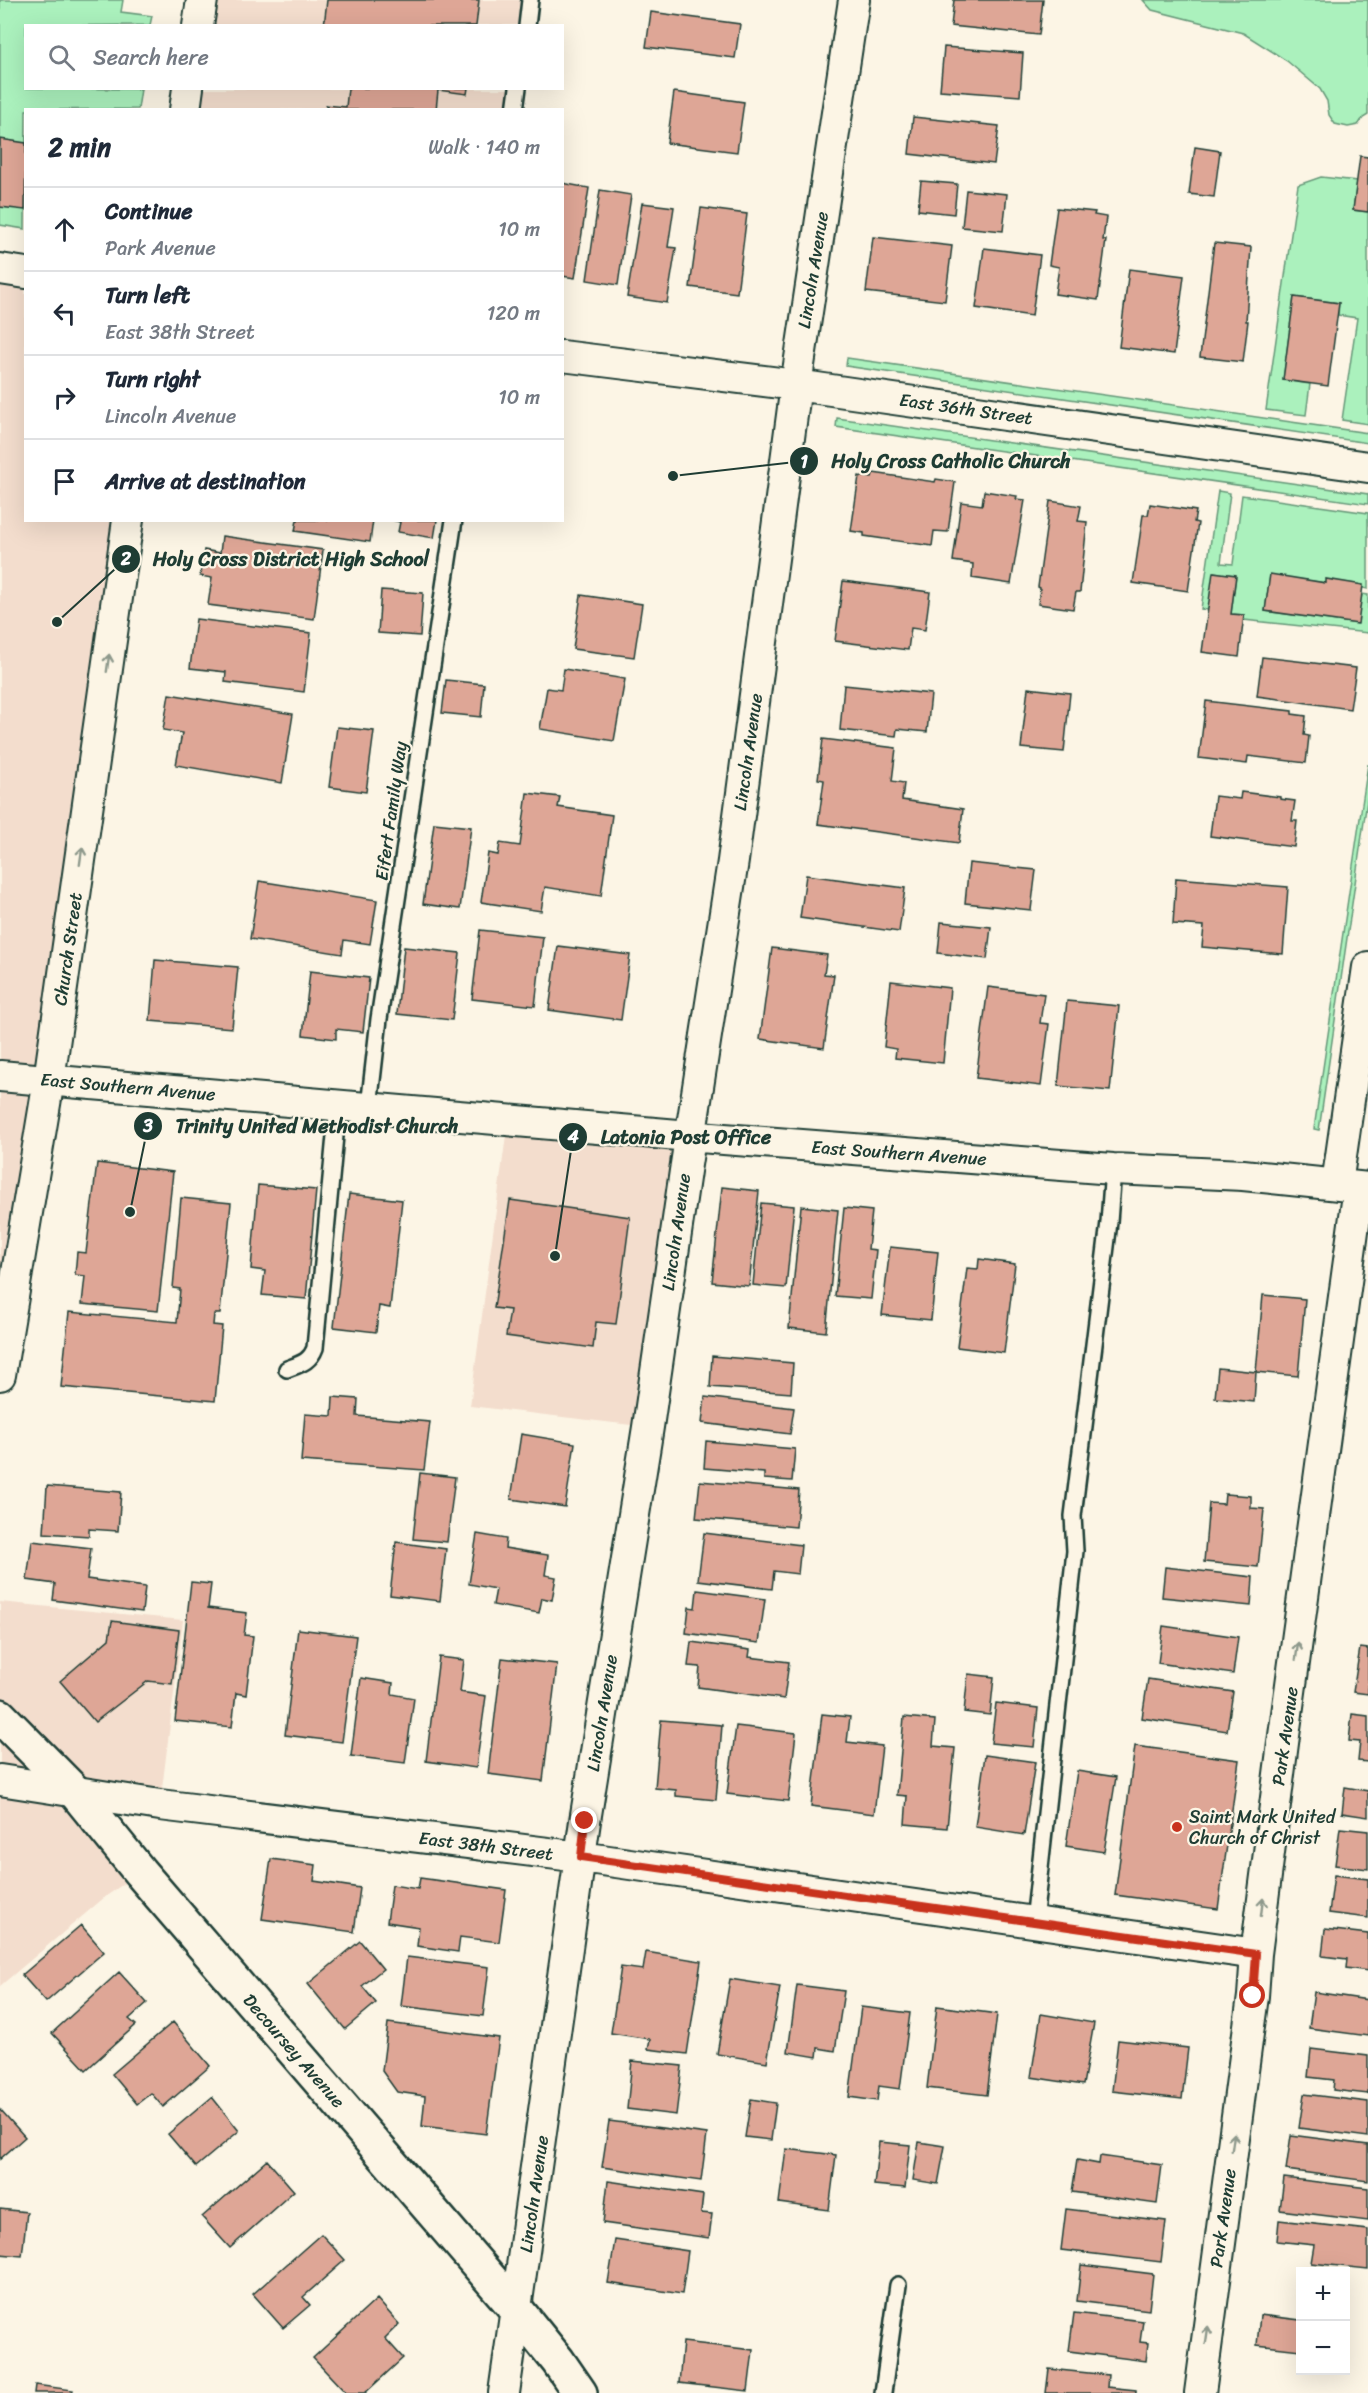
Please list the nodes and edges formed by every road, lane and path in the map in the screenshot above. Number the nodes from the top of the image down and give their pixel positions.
1 (202, 0) edge
2 (530, 0) edge
3 (854, 0) edge
4 (198, 24) edge
5 (527, 24) edge
6 (188, 90) edge
7 (518, 90) edge
8 (185, 108) edge
9 (515, 108) edge
10 (0, 269) edge
11 (24, 273) edge
12 (564, 356) edge
13 (796, 385) junction
14 (1368, 467) edge
15 (128, 522) edge
16 (454, 522) edge
17 (1368, 967) edge
18 (0, 1076) edge
19 (50, 1080) junction
20 (338, 1104) junction
21 (369, 1107) junction
22 (690, 1136) junction
23 (1113, 1169) junction
24 (1355, 1186) edge
25 (287, 1369) dead end
26 (0, 1376) edge
27 (0, 1716) edge
28 (0, 1780) edge
29 (76, 1793) junction
30 (581, 1857) junction
31 (1034, 1922) junction
32 (1256, 1954) junction
33 (898, 2285) dead end
34 (517, 2310) junction
35 (504, 2393) edge
36 (580, 2393) edge
37 (884, 2393) edge
38 (1200, 2393) edge

1 - 4 street
2 - 5 lane
3 - 13 street, Lincoln Avenue
6 - 8 street
7 - 9 lane
10 - 11 street
12 - 13 street, East 36th Street
13 - 14 street, East 36th Street
13 - 22 street, Lincoln Avenue
19 -> 15 street, Church Street
16 - 21 lane, Eifert Family Way
17 - 24 street, Park Avenue
18 - 19 street, East Southern Avenue
19 - 20 street, East Southern Avenue
19 - 26 street, Church Street
20 - 21 street, East Southern Avenue
20 - 25 lane
21 - 22 street, East Southern Avenue
22 - 23 street, East Southern Avenue
22 - 30 street, Lincoln Avenue
23 - 24 street, East Southern Avenue
23 - 31 lane
32 -> 24 street, Park Avenue
27 - 29 main road, Decoursey Avenue
28 - 29 street, East 38th Street
29 - 30 street, East 38th Street
29 - 34 main road, Decoursey Avenue
30 - 31 street, East 38th Street
30 - 34 street, Lincoln Avenue
31 - 32 street, East 38th Street
38 -> 32 street, Park Avenue
33 - 37 lane
34 - 35 street, Lincoln Avenue
34 - 36 main road, Decoursey Avenue

